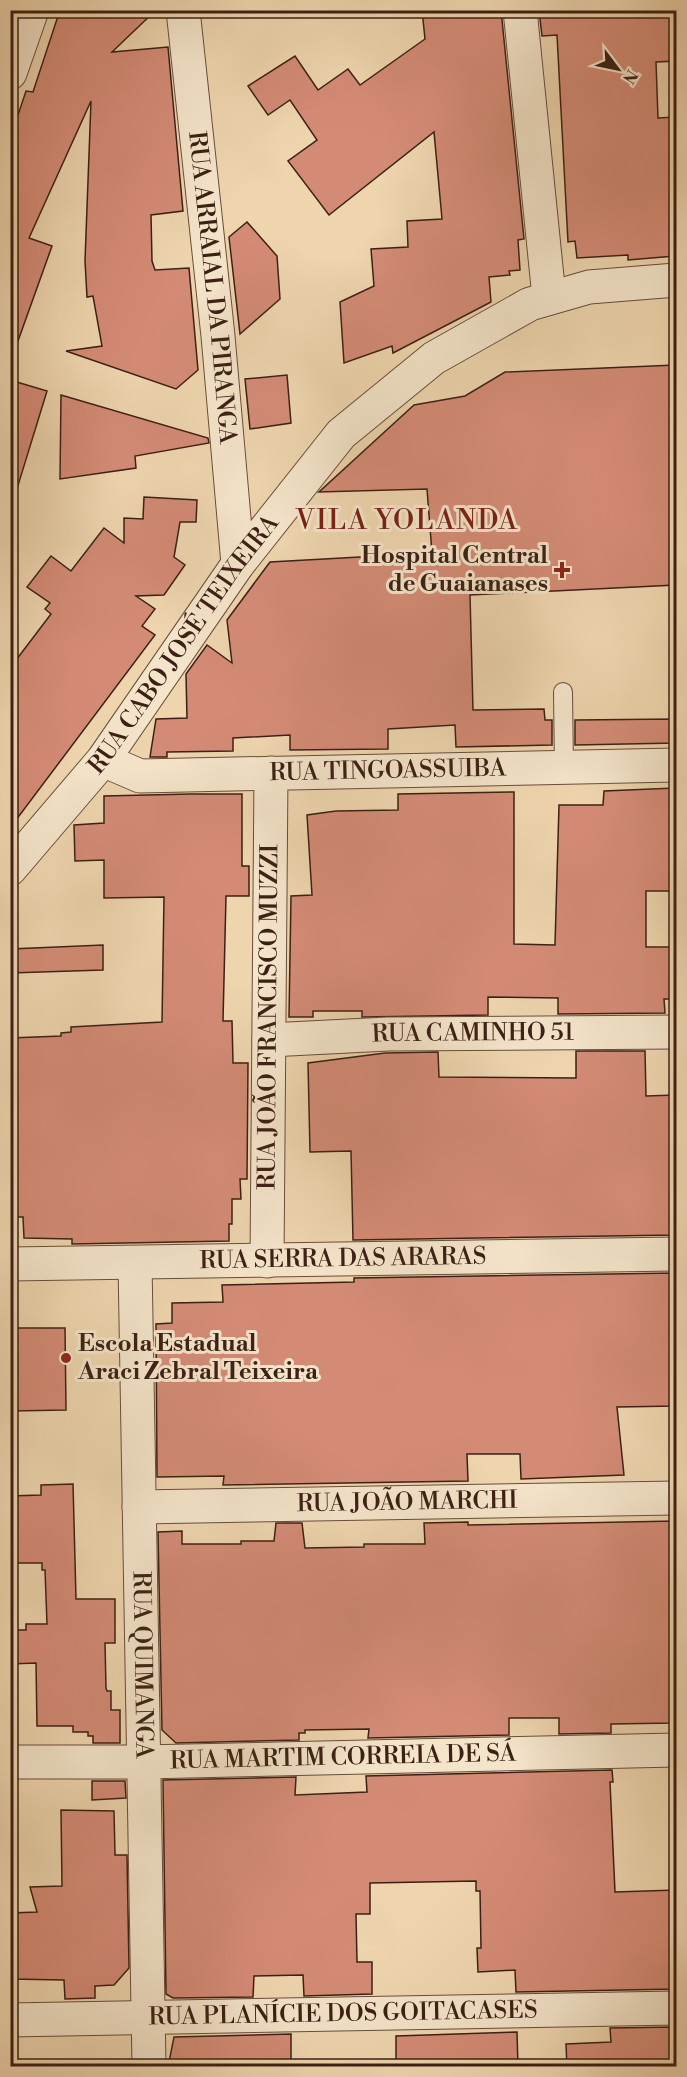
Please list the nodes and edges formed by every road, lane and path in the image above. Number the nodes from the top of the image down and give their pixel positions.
1 (32, 10) edge
2 (183, 10) edge
3 (520, 10) edge
4 (10, 73) edge
5 (676, 280) edge
6 (549, 297) junction
7 (238, 564) junction
8 (562, 692) dead end
9 (103, 760) junction
10 (676, 765) edge
11 (564, 768) junction
12 (271, 773) junction
13 (10, 870) edge
14 (676, 1032) edge
15 (269, 1040) junction
16 (676, 1254) edge
17 (267, 1261) junction
18 (135, 1263) junction
19 (10, 1264) edge
20 (676, 1498) edge
21 (139, 1507) junction
22 (676, 1750) edge
23 (10, 1762) edge
24 (143, 1762) junction
25 (676, 2008) edge
26 (147, 2017) junction
27 (10, 2020) edge
28 (149, 2067) edge

1 - 4 street
2 - 7 street, RUA ARRAIAL DA PIRANGA
3 - 6 street
5 - 6 street, RUA CABO JOSÉ TEIXEIRA
6 - 7 street, RUA CABO JOSÉ TEIXEIRA
7 - 9 street, RUA CABO JOSÉ TEIXEIRA
8 - 11 lane
9 - 12 street, RUA TINGOASSUIBA
9 - 13 street, RUA CABO JOSÉ TEIXEIRA
10 - 11 street, RUA TINGOASSUIBA
11 - 12 street, RUA TINGOASSUIBA
12 - 15 street, RUA JOÃO FRANCISCO MUZZI
14 - 15 street, RUA CAMINHO 51
15 - 17 street, RUA JOÃO FRANCISCO MUZZI
16 - 17 street, RUA SERRA DAS ARARAS
17 - 18 street, RUA SERRA DAS ARARAS
18 - 19 street, RUA SERRA DAS ARARAS
18 - 21 street, RUA QUIMANGA
20 - 21 street, RUA JOÃO MARCHI
21 - 24 street, RUA QUIMANGA
22 - 24 street, RUA MARTIM CORREIA DE SÁ
23 - 24 street, RUA MARTIM CORREIA DE SÁ
24 - 26 street, RUA QUIMANGA
25 - 26 street, RUA PLANÍCIE DOS GOITACASES
26 - 27 street, RUA PLANÍCIE DOS GOITACASES
26 - 28 street, RUA QUIMANGA

